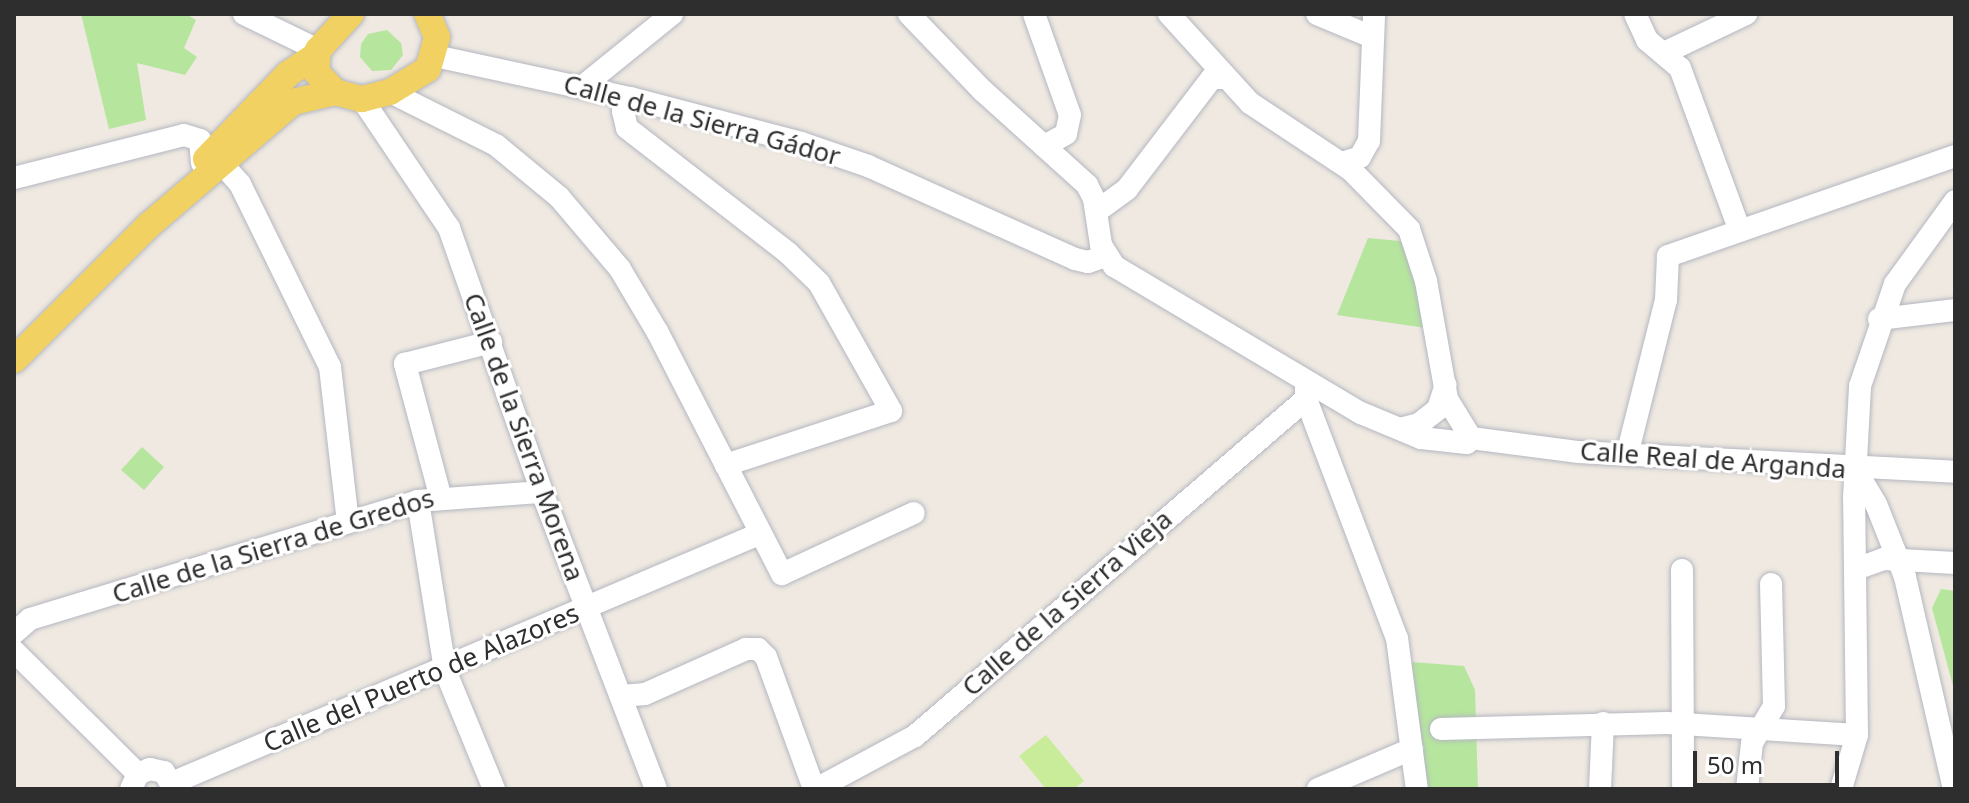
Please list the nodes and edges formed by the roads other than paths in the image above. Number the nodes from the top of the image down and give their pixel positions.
1 (244, 14) edge
2 (351, 14) edge
3 (672, 14) edge
4 (909, 14) edge
5 (1034, 14) edge
6 (1169, 14) edge
7 (1317, 14) edge
8 (1374, 14) edge
9 (1635, 14) edge
10 (1746, 14) edge
11 (436, 18) edge
12 (1372, 37) junction
13 (317, 52) junction
14 (1666, 52) junction
15 (435, 56) junction
16 (1226, 78) junction
17 (582, 87) junction
18 (335, 92) junction
19 (390, 92) junction
20 (630, 98) junction
21 (362, 99) junction
22 (1044, 146) junction
23 (1955, 156) edge
24 (1342, 163) junction
25 (213, 164) junction
26 (14, 178) edge
27 (1955, 201) edge
28 (1097, 211) junction
29 (1739, 228) junction
30 (1105, 256) junction
31 (1955, 310) edge
32 (1879, 319) junction
33 (491, 342) junction
34 (14, 360) edge
35 (1446, 385) junction
36 (1306, 389) junction
37 (1404, 428) junction
38 (1471, 438) junction
39 (1627, 455) junction
40 (726, 465) junction
41 (1855, 469) junction
42 (1955, 472) edge
43 (542, 492) junction
44 (440, 495) junction
45 (418, 501) junction
46 (914, 513) dead end
47 (348, 522) junction
48 (759, 534) junction
49 (1898, 558) junction
50 (1955, 563) edge
51 (1856, 569) junction
52 (1682, 570) dead end
53 (1771, 584) dead end
54 (589, 608) junction
55 (14, 633) edge
56 (14, 651) edge
57 (445, 670) junction
58 (622, 696) junction
59 (1603, 723) junction
60 (1682, 723) junction
61 (1765, 726) junction
62 (1441, 729) dead end
63 (1857, 735) junction
64 (1412, 749) junction
65 (134, 782) edge
66 (843, 783) edge
67 (173, 786) edge
68 (494, 789) edge
69 (656, 789) edge
70 (815, 789) edge
71 (1318, 789) edge
72 (1417, 789) edge
73 (1600, 789) edge
74 (1683, 789) edge
75 (1747, 789) edge
76 (1841, 789) edge
77 (1954, 789) edge

1 - 13 street
2 - 13 main road
3 - 17 street
4 - 22 street
5 - 22 street
6 - 16 street
7 - 12 street
8 - 12 street
9 - 14 street
10 - 14 street
11 - 15 main road
12 - 24 street
13 - 18 main road
13 - 25 main road
14 - 29 street
15 - 17 street, Calle de la Sierra Gádor
15 - 19 main road
16 - 24 street
16 - 28 street
17 - 20 street, Calle de la Sierra Gádor
18 - 21 main road
18 - 25 main road
19 - 21 main road
19 - 40 street
20 - 30 street, Calle de la Sierra Gádor
20 - 40 street
21 - 33 street, Calle de la Sierra Morena
22 - 28 street
23 - 29 street
24 - 35 street
25 - 26 street
25 - 34 main road
25 - 47 street
27 - 32 street
28 - 30 street
29 - 39 street
30 - 36 street
31 - 32 street
32 - 41 street
33 - 43 street, Calle de la Sierra Morena
33 - 44 street
35 - 37 street
35 - 38 street
36 - 37 street
36 - 64 street
36 - 66 street, Calle de la Sierra Vieja
37 - 38 street
38 - 39 street, Calle Real de Arganda
39 - 41 street, Calle Real de Arganda
40 - 48 street
41 - 42 street, Calle Real de Arganda
41 - 49 street
41 - 51 street
43 - 44 street, Calle de la Sierra de Gredos
43 - 54 street, Calle de la Sierra Morena
44 - 45 street, Calle de la Sierra de Gredos
45 - 47 street, Calle de la Sierra de Gredos
45 - 57 street
46 - 48 street
47 - 55 street, Calle de la Sierra de Gredos
48 - 54 street, Calle del Puerto de Alazores
49 - 50 street
49 - 51 street
49 - 77 street
51 - 63 street
52 - 60 street
53 - 61 street
54 - 57 street, Calle del Puerto de Alazores
54 - 58 street, Calle de la Sierra Morena
56 - 65 street
57 - 67 street, Calle del Puerto de Alazores
57 - 68 street
58 - 69 street, Calle de la Sierra Morena
58 - 70 street, Calle de la Sierra Vieja
59 - 60 street
59 - 62 street
59 - 73 street
60 - 61 street
60 - 74 street
61 - 63 street
61 - 75 street
63 - 76 street
64 - 71 street
64 - 72 street
65 - 67 street
66 - 70 street, Calle de la Sierra Vieja

